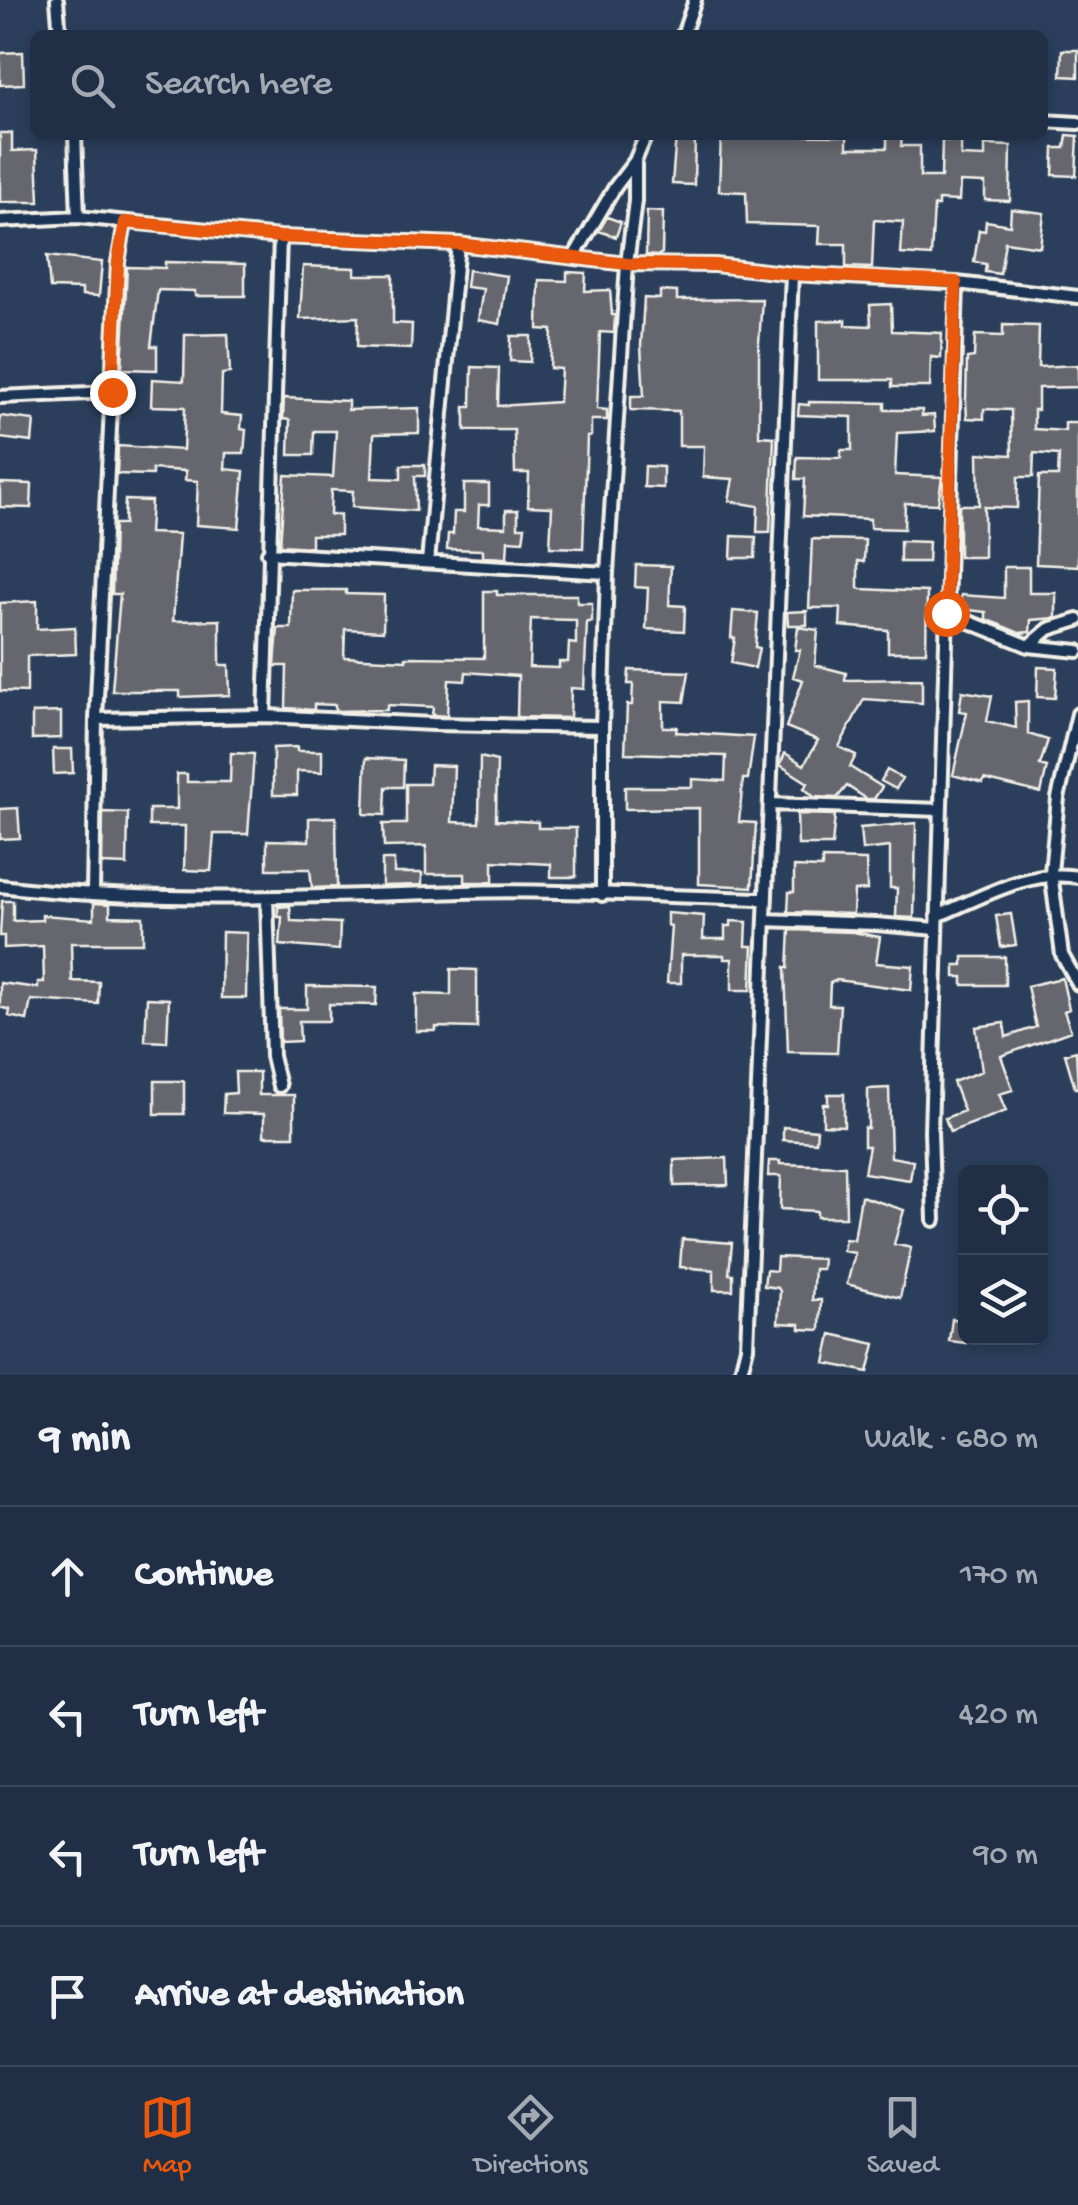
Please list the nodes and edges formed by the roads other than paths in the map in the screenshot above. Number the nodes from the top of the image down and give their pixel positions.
1 (56, 0) edge
2 (695, 0) edge
3 (59, 30) edge
4 (685, 30) edge
5 (1048, 122) edge
6 (1078, 123) edge
7 (75, 140) edge
8 (644, 140) edge
9 (636, 161) junction
10 (78, 217) junction
11 (0, 220) edge
12 (125, 222) junction
13 (280, 237) junction
14 (458, 244) junction
15 (575, 256) junction
16 (628, 264) junction
17 (792, 274) junction
18 (956, 282) junction
19 (1078, 297) edge
20 (112, 392) junction
21 (0, 397) edge
22 (268, 553) junction
23 (428, 562) junction
24 (607, 572) junction
25 (946, 613) junction
26 (1078, 620) edge
27 (1029, 646) junction
28 (1078, 651) edge
29 (1078, 714) edge
30 (266, 716) junction
31 (96, 719) junction
32 (602, 727) junction
33 (770, 804) junction
34 (941, 810) junction
35 (1051, 874) junction
36 (1078, 876) edge
37 (0, 886) edge
38 (93, 893) junction
39 (602, 895) junction
40 (266, 898) junction
41 (766, 899) junction
42 (937, 916) junction
43 (765, 920) junction
44 (937, 930) junction
45 (1078, 984) edge
46 (279, 1086) dead end
47 (934, 1220) dead end
48 (740, 1375) edge

1 - 3 street
2 - 4 street
5 - 6 street
7 - 10 street
8 - 9 street
9 - 15 street
9 - 16 street
10 - 11 street
10 - 12 street
12 - 13 street
12 - 20 street
13 - 14 street
13 - 22 street
14 - 15 street
14 - 23 street
15 - 16 street
16 - 17 street
16 - 24 street
17 - 18 street
17 - 33 street
18 - 19 street
18 - 25 street
20 - 21 street
20 - 31 street
22 - 23 street
22 - 30 street
23 - 24 street
24 - 32 street
25 - 27 street
25 - 34 street
26 - 27 street
27 - 28 street
29 - 35 street
30 - 31 street
30 - 32 street
31 - 38 street
32 - 39 street
33 - 34 street
33 - 41 street
34 - 42 street
35 - 36 street
35 - 42 street
35 - 45 street
37 - 38 street
38 - 40 street
39 - 40 street
39 - 41 street
40 - 46 street
41 - 43 street
42 - 44 street
43 - 44 street
43 - 48 street
44 - 47 street

